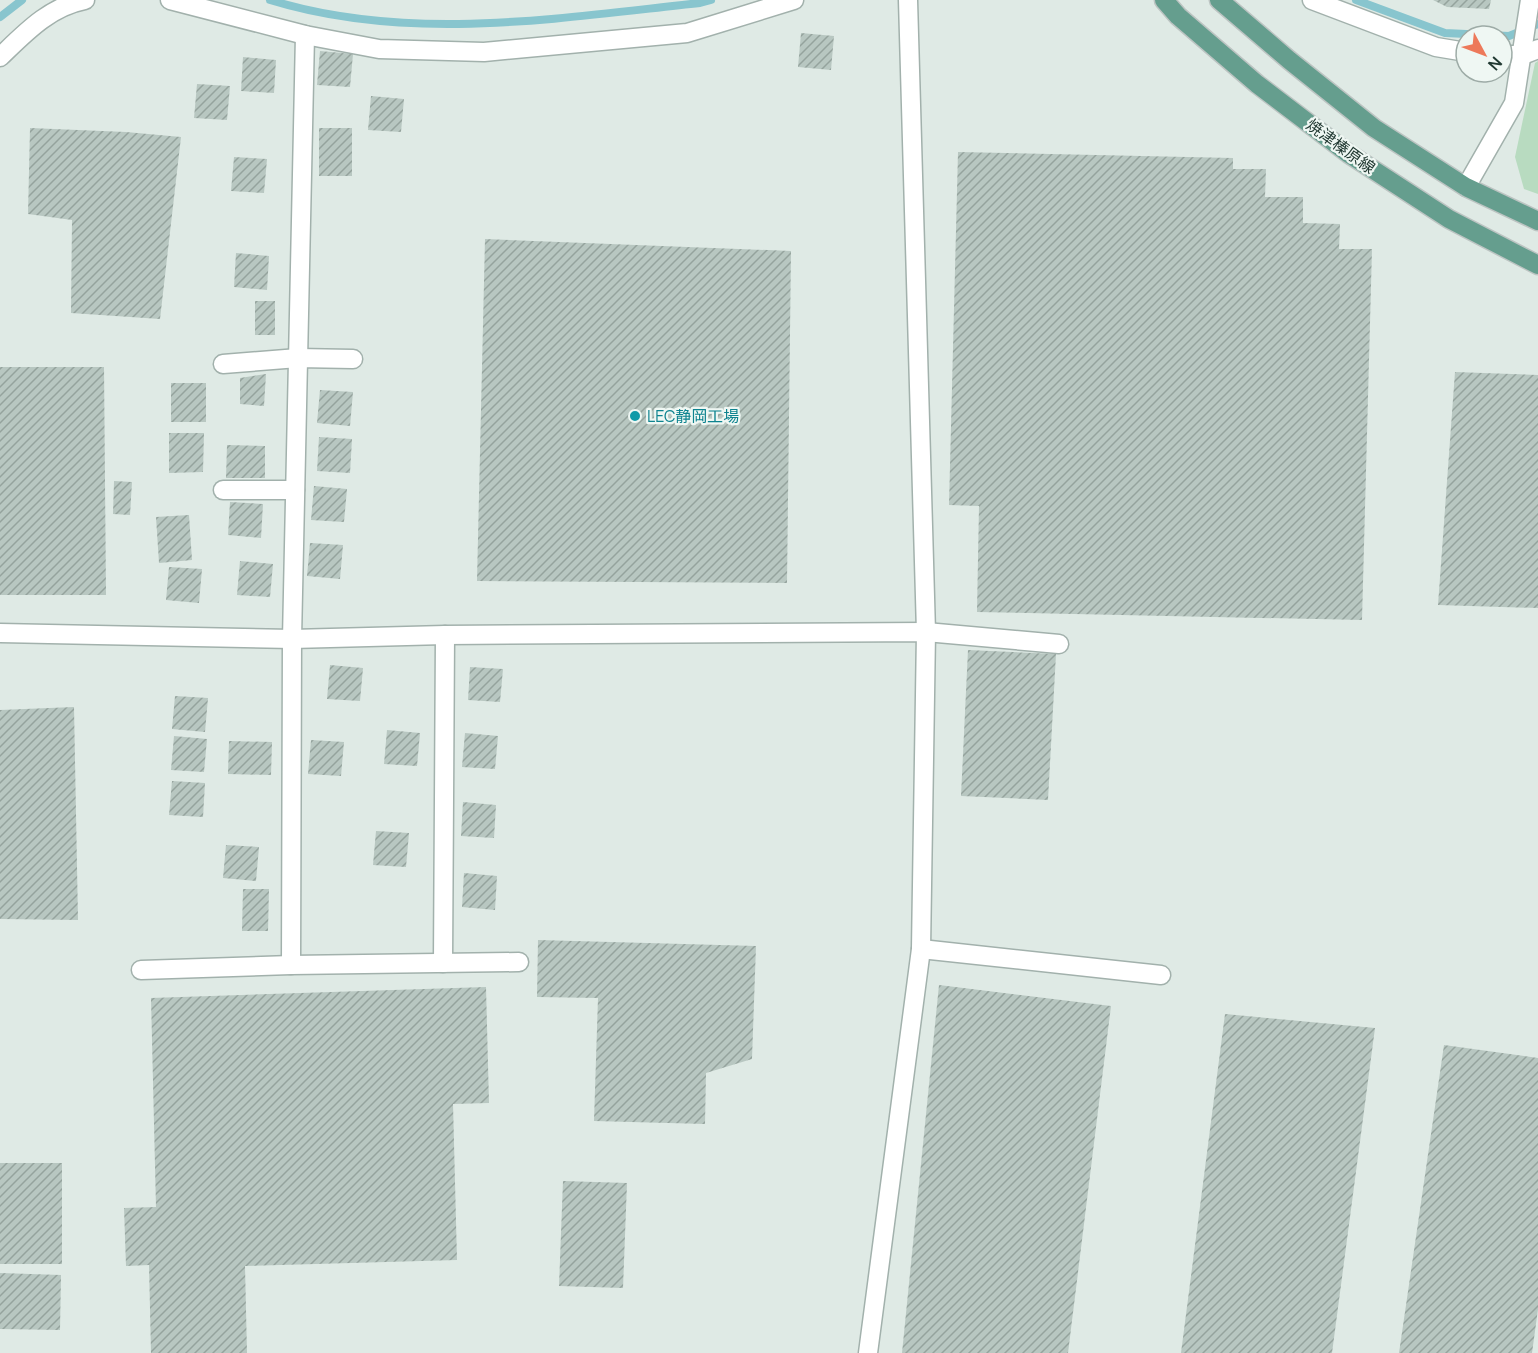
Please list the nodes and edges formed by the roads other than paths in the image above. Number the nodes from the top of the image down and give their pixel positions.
1 (85, 0) edge
2 (170, 0) edge
3 (794, 0) edge
4 (908, 0) edge
5 (1164, 0) edge
6 (1219, 0) edge
7 (1312, 0) edge
8 (1529, 7) edge
9 (305, 35) junction
10 (1454, 50) edge
11 (1530, 52) edge
12 (1514, 54) edge
13 (0, 57) edge
14 (1466, 187) junction
15 (1538, 221) edge
16 (1538, 265) edge
17 (298, 358) junction
18 (353, 359) dead end
19 (223, 364) dead end
20 (223, 490) dead end
21 (295, 490) junction
22 (0, 633) edge
23 (926, 633) junction
24 (445, 635) junction
25 (292, 639) junction
26 (1059, 645) dead end
27 (921, 949) junction
28 (519, 962) dead end
29 (443, 963) junction
30 (291, 965) junction
31 (141, 970) dead end
32 (1161, 975) dead end
33 (868, 1353) edge

1 - 13 street
2 - 9 street
3 - 9 street
4 - 23 street
5 - 16 main road, 焼津榛原線
6 - 14 main road, 焼津榛原線
7 - 10 street
8 - 11 street
9 - 17 street
11 - 12 street
11 - 14 street
14 - 15 main road, 焼津榛原線
17 - 18 street
17 - 19 street
17 - 21 street
20 - 21 street
21 - 25 street
22 - 25 street
23 - 24 street
23 - 26 street
23 - 27 street
24 - 25 street
24 - 29 street
25 - 30 street
27 - 32 street
27 - 33 street
28 - 29 street
29 - 30 street
30 - 31 street

